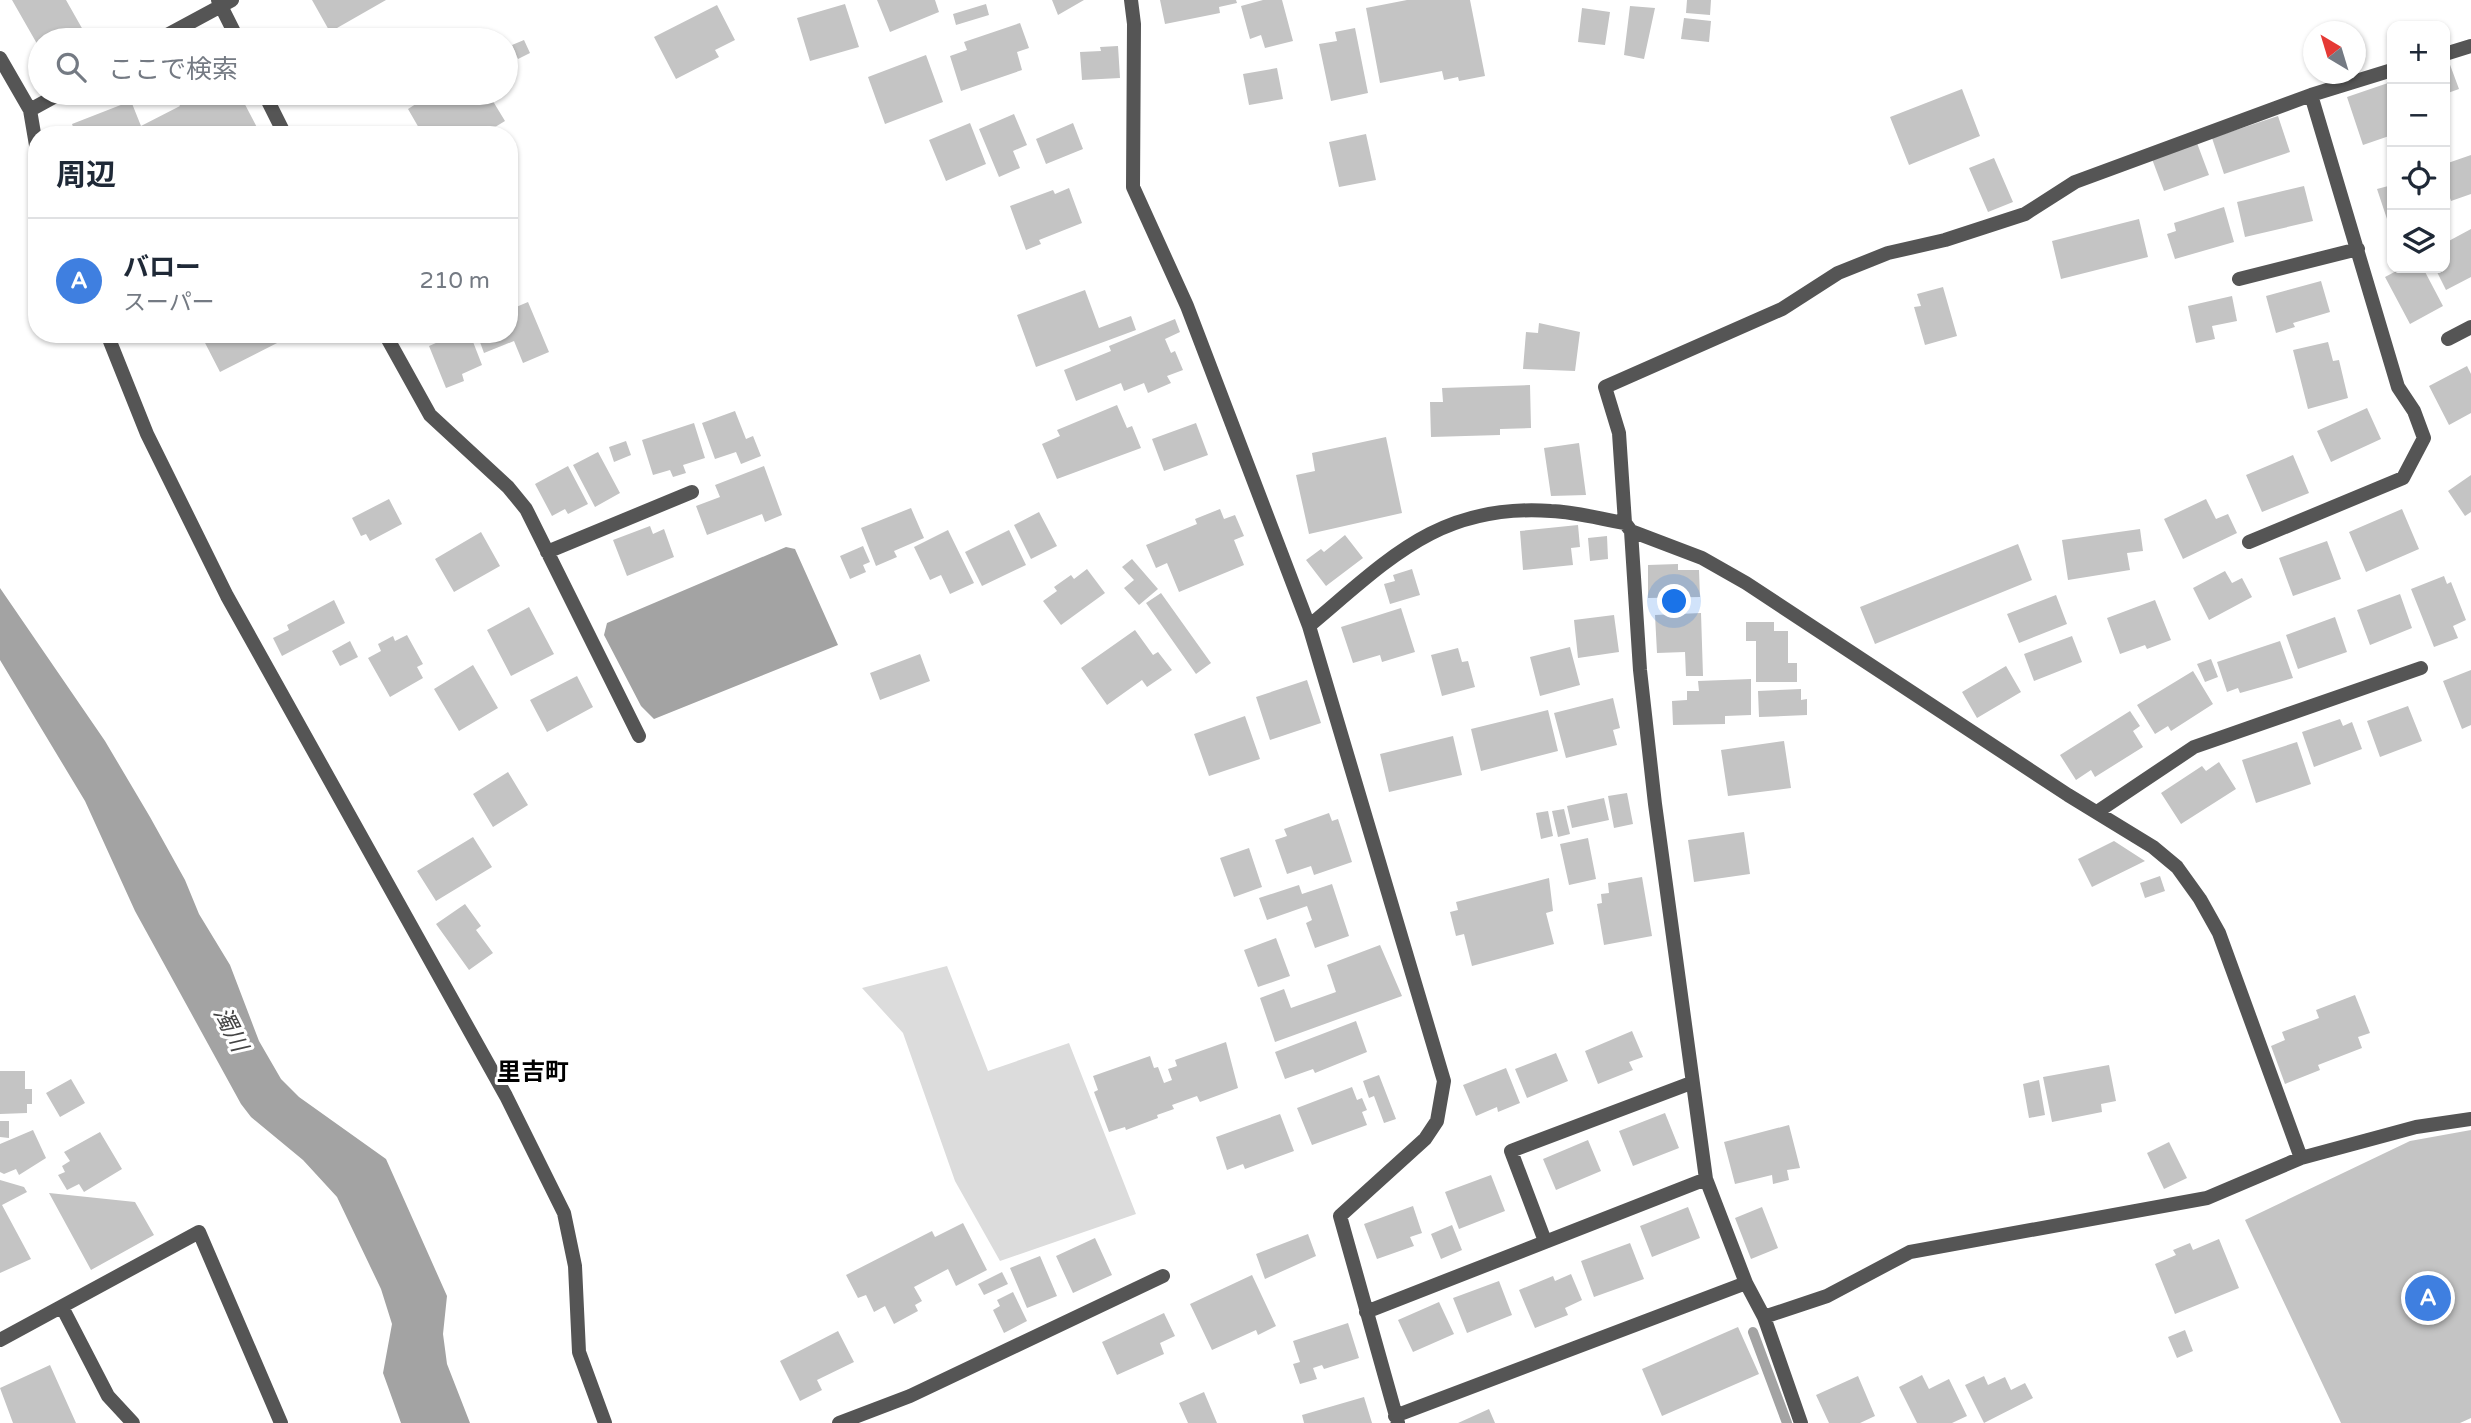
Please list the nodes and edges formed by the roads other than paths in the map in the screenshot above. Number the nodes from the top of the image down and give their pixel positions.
1 (1131, 0) edge
2 (224, 2) edge
3 (179, 28) edge
4 (234, 28) edge
5 (2471, 46) edge
6 (2450, 52) edge
7 (0, 58) edge
8 (2387, 72) edge
9 (2311, 95) junction
10 (39, 105) edge
11 (270, 105) edge
12 (30, 110) junction
13 (33, 126) edge
14 (280, 126) edge
15 (2358, 249) junction
16 (2239, 279) dead end
17 (2471, 327) edge
18 (2448, 339) dead end
19 (111, 343) edge
20 (390, 343) edge
21 (692, 492) dead end
22 (1628, 527) junction
23 (2249, 542) dead end
24 (547, 552) junction
25 (1309, 626) junction
26 (2421, 668) dead end
27 (639, 736) dead end
28 (2097, 812) junction
29 (1691, 1083) junction
30 (2471, 1119) edge
31 (2301, 1158) junction
32 (1706, 1180) junction
33 (1545, 1241) junction
34 (1163, 1276) dead end
35 (1746, 1283) junction
36 (62, 1307) junction
37 (1366, 1312) junction
38 (1764, 1317) junction
39 (0, 1340) edge
40 (1396, 1419) edge
41 (133, 1423) edge
42 (281, 1423) edge
43 (605, 1423) edge
44 (839, 1423) edge
45 (1801, 1423) edge

1 - 25 street
2 - 3 street
2 - 4 street
5 - 6 street
7 - 12 street
8 - 9 street
9 - 15 street
9 - 22 street
10 - 12 street
11 - 14 street
12 - 13 street
15 - 16 street
15 - 23 street
17 - 18 street
19 - 43 street
20 - 24 street
21 - 24 street
22 - 25 street
22 - 28 street
22 - 29 street
24 - 27 street
25 - 37 street
26 - 28 street
28 - 31 street
29 - 32 street
29 - 33 street
30 - 31 street
31 - 38 street
32 - 33 street
32 - 35 street
33 - 37 street
34 - 44 street
35 - 38 street
35 - 40 street
36 - 39 street
36 - 41 street
36 - 42 street
37 - 40 street
38 - 45 street

